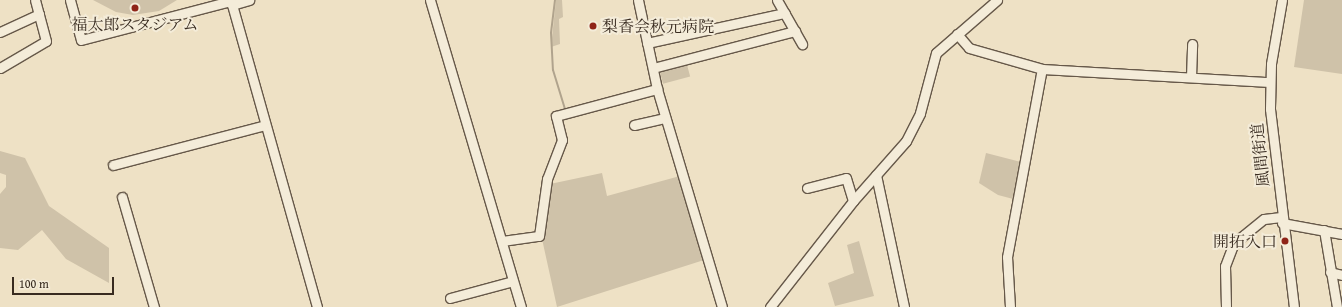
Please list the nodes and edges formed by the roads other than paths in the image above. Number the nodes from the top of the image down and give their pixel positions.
1 (35, 0) edge
2 (70, 0) edge
3 (249, 0) edge
4 (430, 0) edge
5 (638, 0) edge
6 (777, 0) edge
7 (997, 0) edge
8 (1282, 0) edge
9 (232, 5) junction
10 (784, 13) junction
11 (39, 14) junction
12 (794, 31) junction
13 (0, 32) edge
14 (957, 34) junction
15 (648, 43) junction
16 (802, 44) dead end
17 (1192, 44) dead end
18 (0, 68) edge
19 (654, 68) junction
20 (1042, 69) junction
21 (1191, 77) junction
22 (1270, 82) junction
23 (656, 89) junction
24 (665, 118) junction
25 (265, 125) junction
26 (634, 125) dead end
27 (113, 165) dead end
28 (876, 175) junction
29 (807, 188) dead end
30 (122, 197) dead end
31 (853, 201) junction
32 (1282, 220) junction
33 (1324, 230) junction
34 (1342, 234) edge
35 (502, 241) junction
36 (1330, 272) junction
37 (1342, 275) edge
38 (513, 280) junction
39 (450, 298) dead end
40 (154, 307) edge
41 (317, 307) edge
42 (521, 307) edge
43 (722, 307) edge
44 (770, 307) edge
45 (904, 307) edge
46 (1010, 307) edge
47 (1226, 307) edge
48 (1294, 307) edge
49 (1337, 307) edge

1 - 11 street
2 - 9 street
3 - 9 street
4 - 35 street
5 - 15 street
6 - 10 street
7 - 14 street
8 - 22 street, 風間街道
9 - 25 street
10 - 12 street
10 - 15 street
11 - 13 street
11 - 18 street
12 - 16 street
12 - 19 street
14 - 20 street
14 - 28 street
15 - 19 street
17 - 21 street
19 - 23 street
20 - 21 street
20 - 46 street
21 - 22 street
22 - 32 street, 風間街道
23 - 24 street
23 - 35 street
24 - 26 street
24 - 43 street
25 - 27 street
25 - 41 street
28 - 31 street
28 - 45 street
29 - 31 street
30 - 40 street
31 - 44 street
32 - 33 street
32 - 47 street
32 - 48 street, 風間街道
33 - 34 street
33 - 36 street
35 - 38 street
36 - 37 street
36 - 49 street
38 - 39 street
38 - 42 street

